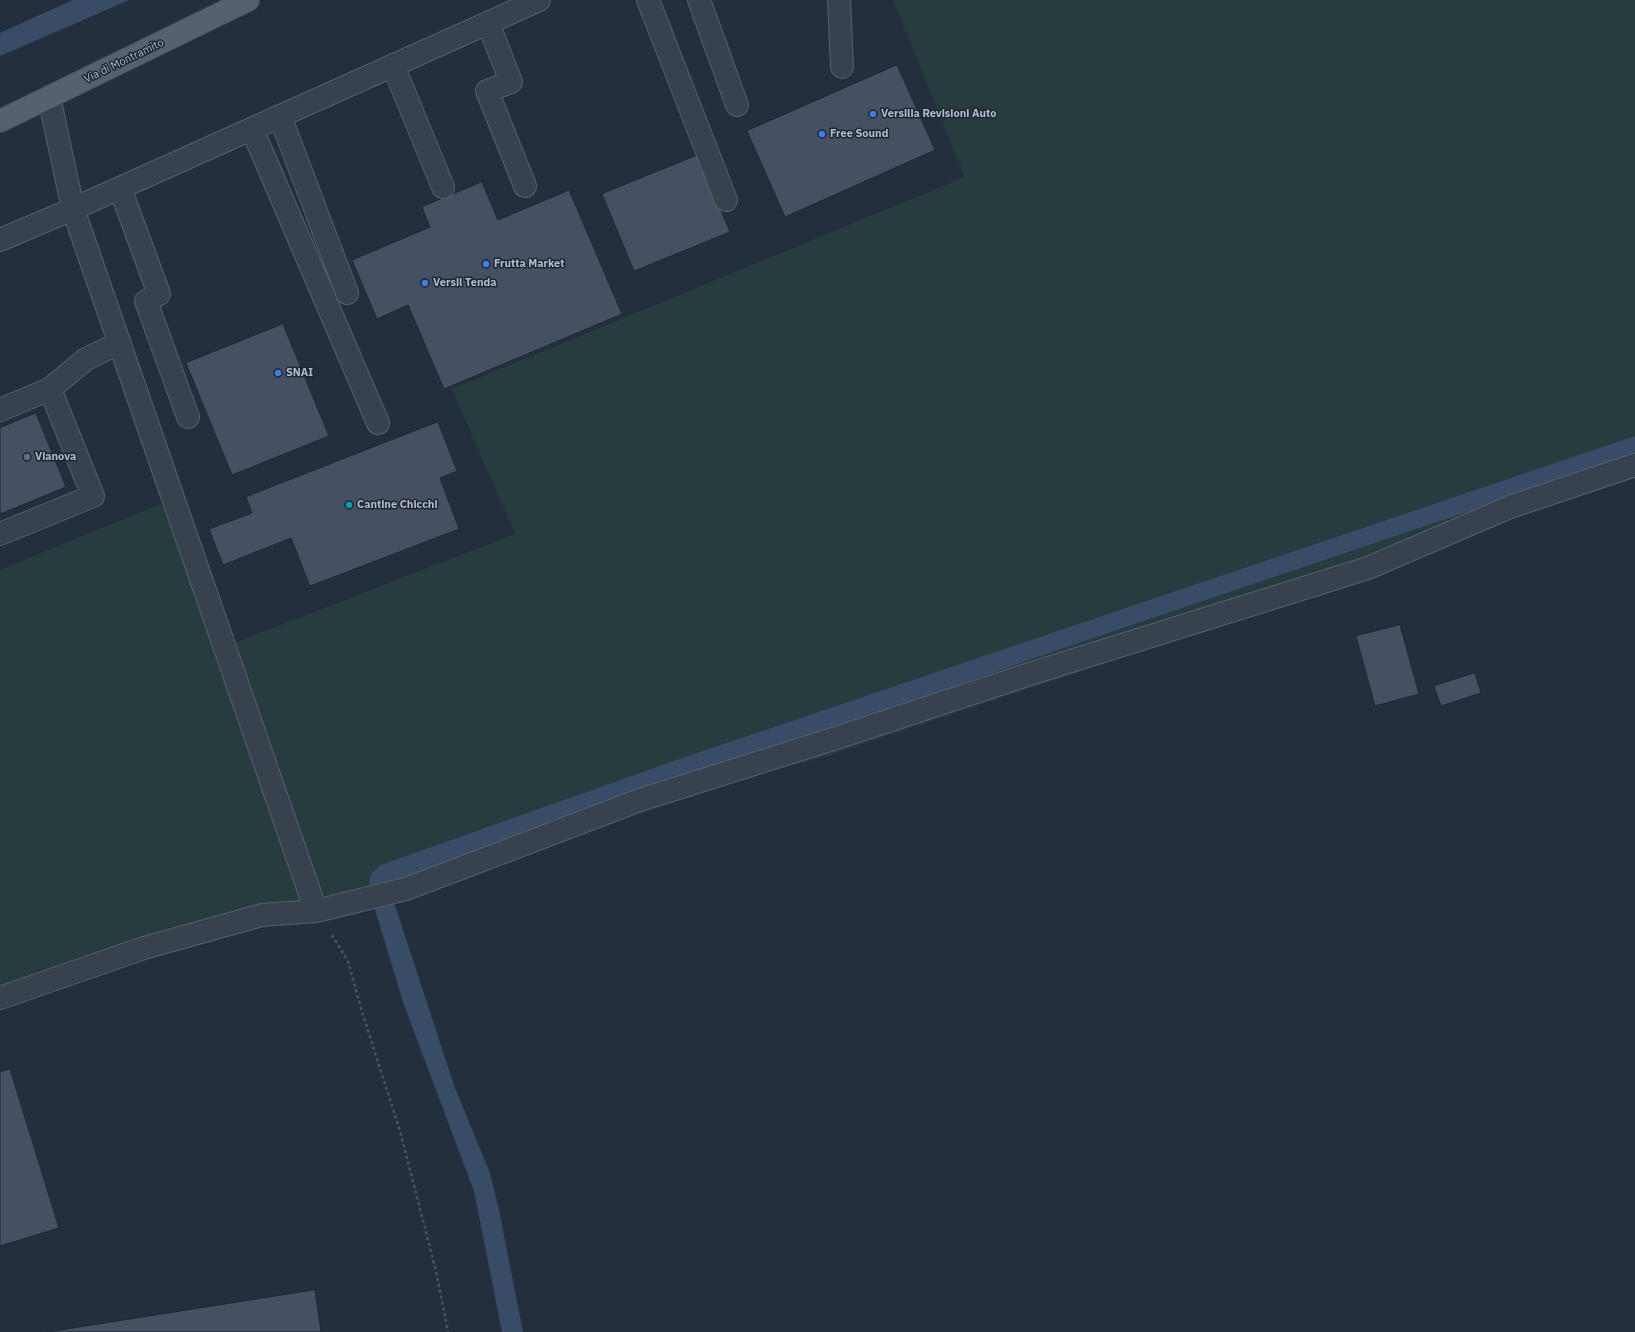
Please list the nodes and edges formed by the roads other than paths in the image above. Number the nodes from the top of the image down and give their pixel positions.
1 (248, 0) edge
2 (539, 0) edge
3 (648, 0) edge
4 (699, 0) edge
5 (839, 0) edge
6 (488, 23) junction
7 (393, 65) junction
8 (842, 68) dead end
9 (49, 97) junction
10 (737, 105) dead end
11 (280, 116) junction
12 (0, 121) edge
13 (252, 129) junction
14 (525, 186) dead end
15 (443, 187) dead end
16 (120, 188) junction
17 (726, 200) dead end
18 (73, 209) junction
19 (0, 240) edge
20 (347, 294) dead end
21 (119, 343) junction
22 (50, 389) junction
23 (0, 410) edge
24 (188, 418) dead end
25 (378, 423) dead end
26 (1635, 465) edge
27 (0, 534) edge
28 (316, 911) junction
29 (0, 998) edge

1 - 9 main road, Via di Montramito
2 - 6 street
3 - 17 street
4 - 10 street
5 - 8 street
6 - 7 street
6 - 14 street
7 - 11 street
7 - 15 street
9 - 12 main road, Via di Montramito
9 - 18 street
11 - 13 street
11 - 20 street
13 - 16 street
13 - 25 street
16 - 18 street
16 - 24 street
18 - 19 street
18 - 21 street
21 - 22 street
21 - 28 street
22 - 23 street
22 - 27 street
26 - 28 street
28 - 29 street

